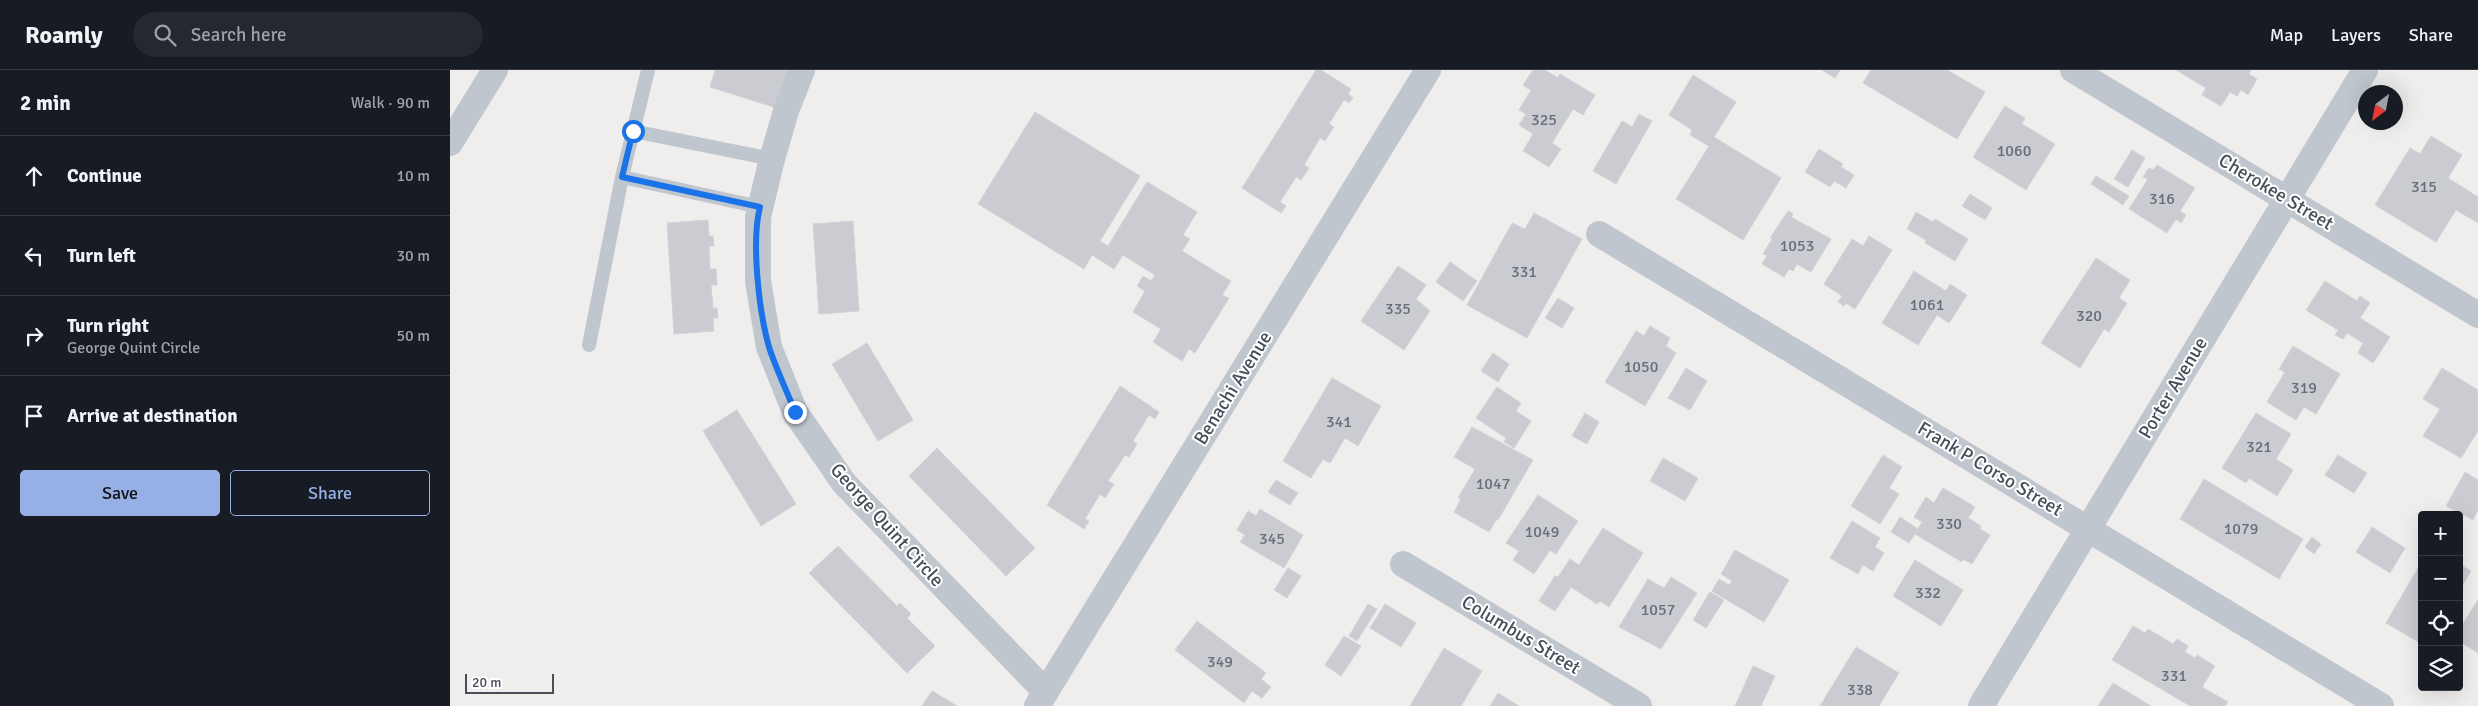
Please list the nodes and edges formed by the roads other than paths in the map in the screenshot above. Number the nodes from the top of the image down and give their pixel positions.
1 (495, 70) edge
2 (648, 70) edge
3 (802, 70) edge
4 (1428, 70) edge
5 (2073, 70) edge
6 (2366, 70) edge
7 (633, 131) junction
8 (450, 142) edge
9 (772, 159) junction
10 (622, 177) junction
11 (2288, 199) junction
12 (760, 207) junction
13 (1599, 234) dead end
14 (2478, 315) edge
15 (589, 345) dead end
16 (2088, 528) junction
17 (1403, 564) dead end
18 (1041, 699) edge
19 (1640, 706) edge
20 (1981, 706) edge
21 (2381, 706) edge

1 - 8 street
2 - 7 lane
3 - 9 street, George Quint Circle
4 - 18 street, Benachi Avenue
5 - 11 street, Cherokee Street
6 - 11 street, Porter Avenue
7 - 9 lane
7 - 10 lane
9 - 12 street, George Quint Circle
10 - 12 lane
10 - 15 lane
11 - 14 street, Cherokee Street
11 - 16 street, Porter Avenue
12 - 18 street, George Quint Circle
13 - 16 street, Frank P Corso Street
16 - 20 street, Porter Avenue
16 - 21 street, Frank P Corso Street
17 - 19 street, Columbus Street

